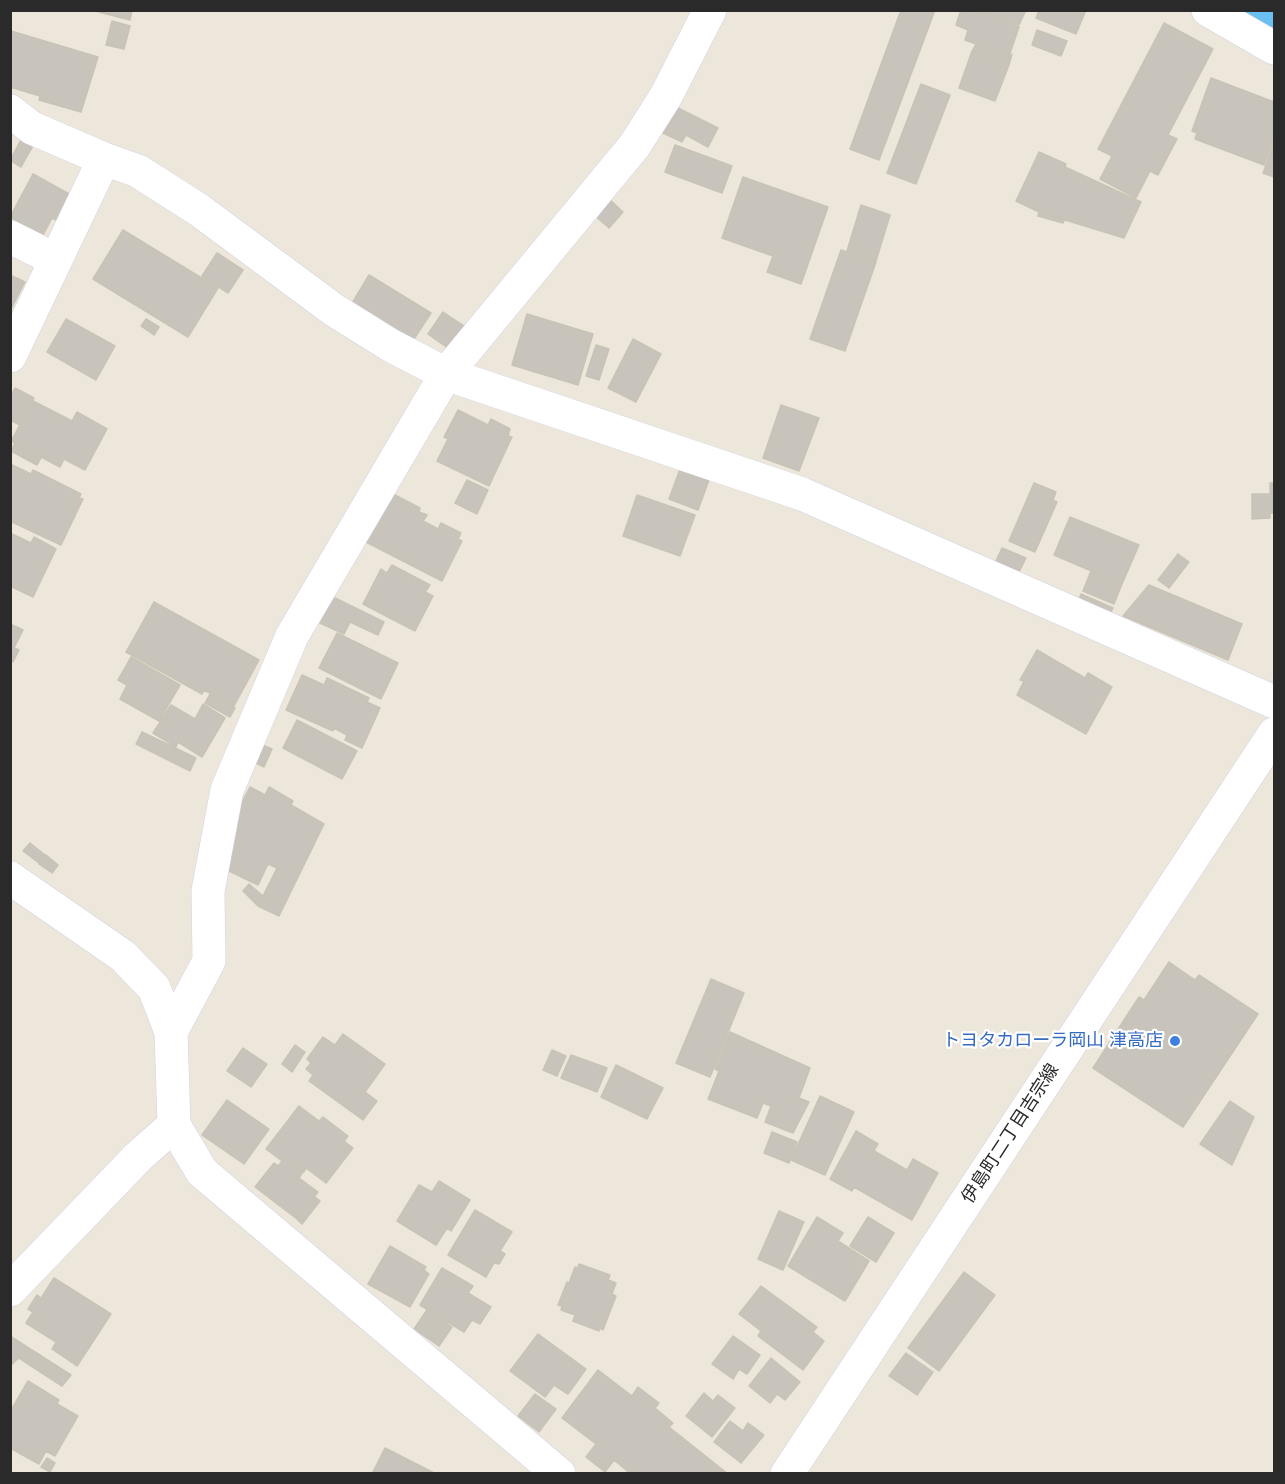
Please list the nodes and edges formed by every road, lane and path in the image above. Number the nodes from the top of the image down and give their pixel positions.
1 (710, 10) edge
2 (1208, 10) edge
3 (1275, 48) edge
4 (10, 111) edge
5 (104, 159) junction
6 (10, 237) edge
7 (56, 260) junction
8 (10, 356) edge
9 (446, 374) junction
10 (1275, 702) edge
11 (1275, 734) edge
12 (10, 878) edge
13 (171, 1032) junction
14 (174, 1125) junction
15 (10, 1290) edge
16 (559, 1473) edge
17 (787, 1473) edge

1 - 9 street
2 - 3 street
4 - 5 street
5 - 7 street
5 - 9 street
6 - 7 street
7 - 8 street
9 - 10 street
9 - 13 street
11 - 17 street, 伊島町二丁目吉宗線
12 - 13 street
13 - 14 street
14 - 15 street
14 - 16 street

